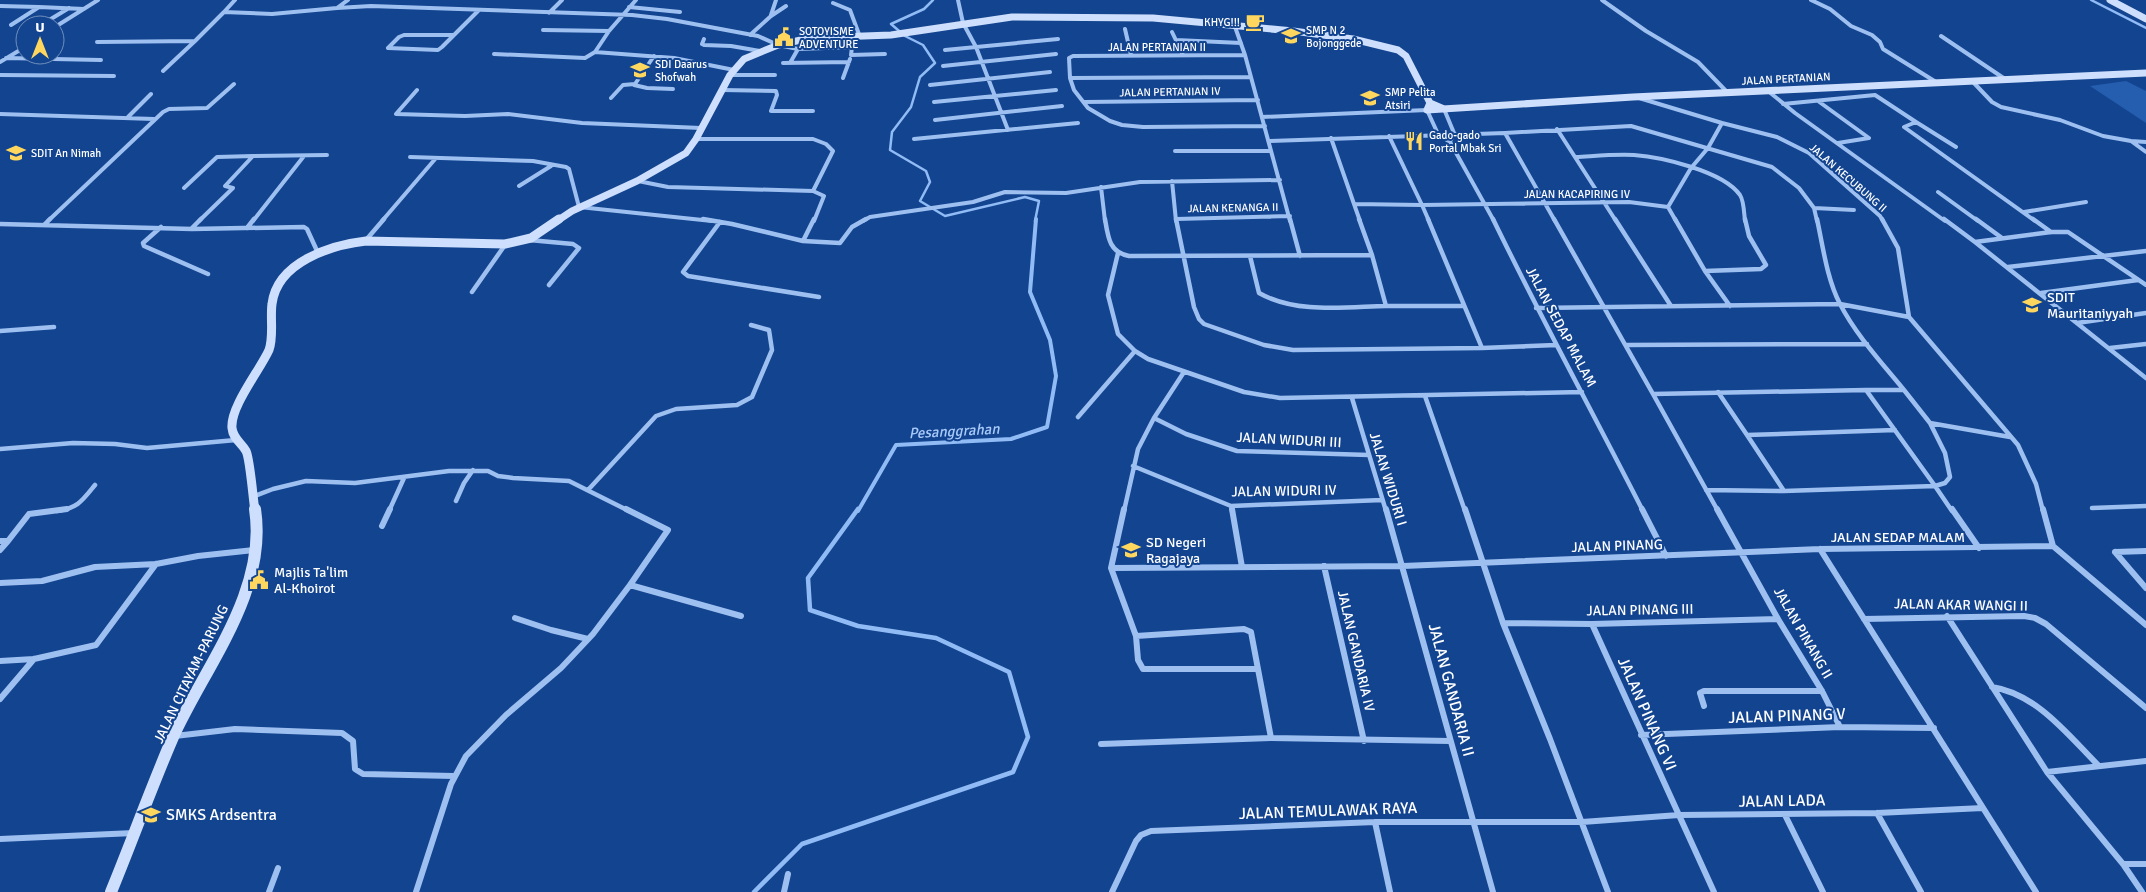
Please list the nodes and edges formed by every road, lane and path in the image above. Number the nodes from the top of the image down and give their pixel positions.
1 (98, 0) edge
2 (236, 0) edge
3 (348, 0) edge
4 (562, 0) edge
5 (636, 0) edge
6 (776, 0) edge
7 (958, 0) edge
8 (1602, 0) edge
9 (1811, 0) edge
10 (2110, 0) edge
11 (834, 3) dead end
12 (0, 6) edge
13 (786, 6) dead end
14 (40, 7) junction
15 (630, 7) junction
16 (69, 8) junction
17 (337, 8) junction
18 (84, 9) junction
19 (478, 11) junction
20 (224, 12) junction
21 (549, 12) junction
22 (680, 12) dead end
23 (57, 15) edge
24 (622, 15) junction
25 (771, 16) junction
26 (2146, 19) edge
27 (65, 21) edge
28 (963, 23) junction
29 (1234, 24) junction
30 (11, 25) dead end
31 (1125, 29) dead end
32 (543, 30) dead end
33 (609, 31) junction
34 (1172, 32) dead end
35 (454, 35) junction
36 (750, 35) junction
37 (1941, 36) dead end
38 (857, 38) junction
39 (1058, 39) dead end
40 (704, 40) dead end
41 (1176, 40) junction
42 (195, 41) junction
43 (97, 42) dead end
44 (1241, 43) junction
45 (778, 45) junction
46 (852, 47) junction
47 (976, 47) junction
48 (798, 49) junction
49 (945, 50) dead end
50 (760, 51) junction
51 (595, 52) junction
52 (15, 53) edge
53 (494, 54) dead end
54 (885, 54) dead end
55 (1056, 54) dead end
56 (850, 55) junction
57 (1131, 55) junction
58 (1183, 55) junction
59 (1245, 55) junction
60 (654, 56) junction
61 (6, 58) junction
62 (101, 60) dead end
63 (0, 62) edge
64 (849, 62) junction
65 (981, 62) junction
66 (783, 63) dead end
67 (790, 63) junction
68 (943, 66) dead end
69 (163, 71) dead end
70 (1050, 72) dead end
71 (732, 73) junction
72 (2146, 73) edge
73 (0, 75) edge
74 (776, 75) dead end
75 (114, 76) dead end
76 (1251, 77) junction
77 (844, 78) dead end
78 (1070, 78) junction
79 (988, 79) junction
80 (2007, 80) junction
81 (1936, 82) junction
82 (1973, 82) junction
83 (234, 84) dead end
84 (634, 85) junction
85 (930, 85) dead end
86 (673, 89) dead end
87 (416, 90) dead end
88 (722, 90) junction
89 (1056, 90) dead end
90 (1768, 91) junction
91 (1728, 93) junction
92 (151, 94) dead end
93 (994, 96) junction
94 (1633, 97) junction
95 (611, 98) dead end
96 (1258, 100) junction
97 (1818, 101) junction
98 (934, 102) dead end
99 (1084, 102) junction
100 (1783, 104) junction
101 (1062, 106) dead end
102 (1429, 106) junction
103 (1444, 109) junction
104 (813, 111) dead end
105 (1001, 113) junction
106 (0, 114) edge
107 (128, 117) junction
108 (1262, 117) junction
109 (154, 119) junction
110 (935, 120) dead end
111 (1916, 122) junction
112 (1078, 123) dead end
113 (1722, 123) junction
114 (1265, 126) junction
115 (701, 128) junction
116 (1558, 129) junction
117 (1008, 130) junction
118 (1505, 132) junction
119 (1454, 133) junction
120 (1438, 134) junction
121 (1389, 136) junction
122 (1331, 138) junction
123 (696, 139) junction
124 (914, 139) dead end
125 (1269, 141) junction
126 (2131, 141) junction
127 (1450, 142) junction
128 (2146, 142) edge
129 (1838, 143) junction
130 (1956, 147) dead end
131 (1708, 148) junction
132 (1176, 151) dead end
133 (1272, 151) junction
134 (2146, 152) edge
135 (327, 155) dead end
136 (253, 156) junction
137 (304, 156) junction
138 (410, 157) dead end
139 (1576, 157) junction
140 (436, 158) junction
141 (551, 166) junction
142 (1691, 168) junction
143 (1280, 180) junction
144 (637, 181) junction
145 (1172, 181) junction
146 (519, 186) dead end
147 (1101, 187) junction
148 (184, 188) dead end
149 (813, 191) junction
150 (1938, 192) dead end
151 (1603, 202) junction
152 (2086, 202) dead end
153 (1545, 203) junction
154 (1354, 204) junction
155 (1486, 204) junction
156 (1422, 205) junction
157 (579, 207) junction
158 (1668, 208) junction
159 (1814, 208) junction
160 (1854, 210) dead end
161 (2024, 212) junction
162 (1290, 216) junction
163 (1176, 218) junction
164 (720, 222) junction
165 (0, 224) edge
166 (45, 224) junction
167 (162, 227) junction
168 (247, 228) junction
169 (192, 229) junction
170 (2051, 232) junction
171 (2002, 238) junction
172 (366, 240) junction
173 (526, 240) junction
174 (803, 241) junction
175 (1975, 242) junction
176 (506, 244) junction
177 (2146, 251) edge
178 (318, 254) junction
179 (1118, 254) junction
180 (1372, 255) junction
181 (1184, 256) junction
182 (1250, 256) junction
183 (1300, 256) junction
184 (2102, 256) junction
185 (2008, 266) junction
186 (1705, 271) junction
187 (208, 274) dead end
188 (2138, 280) junction
189 (2146, 285) edge
190 (549, 286) dead end
191 (472, 292) dead end
192 (2041, 293) junction
193 (819, 297) dead end
194 (1840, 304) junction
195 (1386, 306) junction
196 (1464, 306) junction
197 (1670, 306) junction
198 (1730, 306) junction
199 (1603, 307) junction
200 (1536, 308) junction
201 (2146, 313) edge
202 (1909, 317) junction
203 (2077, 322) junction
204 (751, 325) dead end
205 (54, 327) dead end
206 (0, 331) edge
207 (1867, 344) junction
208 (2146, 344) edge
209 (1556, 345) junction
210 (1626, 345) junction
211 (1482, 348) junction
212 (2110, 348) junction
213 (1135, 351) junction
214 (1184, 372) junction
215 (2146, 378) edge
216 (1866, 390) junction
217 (1904, 390) junction
218 (1582, 392) junction
219 (1718, 392) junction
220 (1653, 394) junction
221 (1425, 396) junction
222 (1352, 398) junction
223 (1078, 417) dead end
224 (1154, 418) junction
225 (1930, 423) junction
226 (1895, 430) junction
227 (1747, 435) junction
228 (2010, 436) junction
229 (236, 440) junction
230 (0, 449) edge
231 (1369, 455) junction
232 (1133, 466) junction
233 (473, 470) junction
234 (404, 478) junction
235 (95, 485) dead end
236 (1935, 486) junction
237 (588, 490) junction
238 (1706, 490) junction
239 (1784, 491) junction
240 (252, 498) junction
241 (1382, 500) junction
242 (456, 501) dead end
243 (1231, 506) junction
244 (2146, 506) edge
245 (2092, 508) dead end
246 (382, 526) dead end
247 (0, 541) edge
248 (8, 541) junction
249 (2053, 546) junction
250 (1979, 548) junction
251 (1820, 549) junction
252 (0, 550) edge
253 (256, 550) junction
254 (2146, 551) edge
255 (1743, 553) junction
256 (1666, 556) junction
257 (156, 564) junction
258 (1484, 564) junction
259 (1324, 566) junction
260 (1403, 566) junction
261 (1242, 567) junction
262 (1111, 568) junction
263 (0, 583) edge
264 (630, 585) junction
265 (2146, 588) edge
266 (741, 616) dead end
267 (1947, 616) junction
268 (515, 618) dead end
269 (1778, 618) junction
270 (1864, 619) junction
271 (1502, 623) junction
272 (1592, 624) junction
273 (2146, 625) edge
274 (1136, 636) junction
275 (588, 639) junction
276 (34, 658) junction
277 (0, 662) edge
278 (1258, 669) junction
279 (1992, 687) junction
280 (1822, 690) junction
281 (0, 699) edge
282 (1704, 706) dead end
283 (2146, 708) edge
284 (1840, 727) junction
285 (1934, 728) junction
286 (1641, 734) junction
287 (174, 736) junction
288 (1270, 738) junction
289 (1364, 741) junction
290 (1450, 741) junction
291 (1101, 744) dead end
292 (2146, 761) edge
293 (2098, 765) junction
294 (2048, 772) junction
295 (454, 776) junction
296 (1984, 808) junction
297 (1877, 813) junction
298 (1678, 815) junction
299 (1785, 815) junction
300 (1375, 822) junction
301 (1472, 822) junction
302 (1582, 822) junction
303 (136, 832) junction
304 (0, 838) edge
305 (2123, 864) junction
306 (2146, 864) edge
307 (278, 868) dead end
308 (788, 874) dead end
309 (112, 892) edge
310 (269, 892) edge
311 (416, 892) edge
312 (784, 892) edge
313 (1112, 892) edge
314 (1390, 892) edge
315 (1493, 892) edge
316 (1608, 892) edge
317 (1714, 892) edge
318 (1824, 892) edge
319 (1921, 892) edge
320 (2036, 892) edge
321 (2142, 892) edge

1 - 18 street
2 - 20 street
3 - 17 street
4 - 21 street
5 - 15 street
6 - 25 street
7 - 28 street
8 - 91 street
9 - 81 street
10 - 26 street
11 - 38 street
12 - 14 street
13 - 25 street
14 - 16 street
14 - 30 street
15 - 22 street
15 - 24 street
16 - 18 street
16 - 23 street
17 - 19 street
17 - 20 street
18 - 27 street
19 - 21 street
19 - 35 street
20 - 42 street
21 - 24 street
24 - 33 street
24 - 36 street
25 - 36 street
28 - 29 street, JALAN CITAYAM-PARUNG
28 - 38 street, JALAN CITAYAM-PARUNG
28 - 47 street
29 - 44 street
29 - 102 street, JALAN CITAYAM-PARUNG
31 - 57 street
32 - 33 street
33 - 51 street
34 - 41 street
35 - 35 street
36 - 45 street
37 - 80 street
38 - 45 street, JALAN CITAYAM-PARUNG
38 - 46 street
39 - 47 street
40 - 50 street
41 - 44 street
41 - 58 street
42 - 43 street
42 - 69 street
44 - 59 street
45 - 48 street
45 - 50 street, JALAN CITAYAM-PARUNG
46 - 48 street
46 - 56 street
47 - 49 street
47 - 65 street
48 - 67 street
50 - 71 street, JALAN CITAYAM-PARUNG
51 - 53 street
51 - 60 street
52 - 61 street
54 - 56 street
55 - 65 street
56 - 64 street
57 - 58 street, JALAN PERTANIAN II
57 - 78 street, JALAN PERTANIAN II
58 - 59 street, JALAN PERTANIAN II
59 - 76 street
60 - 71 street
60 - 84 street
61 - 62 street
61 - 63 street
64 - 67 street
64 - 77 street
65 - 68 street
65 - 79 street
66 - 67 street
70 - 79 street
71 - 74 street
71 - 88 street, JALAN CITAYAM-PARUNG
72 - 80 street, JALAN PERTANIAN
73 - 75 street
76 - 78 street
76 - 96 street
78 - 99 street
79 - 85 street
79 - 93 street
80 - 82 street, JALAN PERTANIAN
81 - 82 street, JALAN PERTANIAN
81 - 90 street, JALAN PERTANIAN
82 - 126 street
83 - 109 street
84 - 86 street
84 - 95 street
87 - 115 street
88 - 104 street
88 - 115 street, JALAN CITAYAM-PARUNG
89 - 93 street
90 - 91 street, JALAN PERTANIAN
90 - 100 street
91 - 94 street, JALAN PERTANIAN
92 - 107 street
93 - 98 street
93 - 105 street
94 - 103 street, JALAN PERTANIAN
94 - 113 street, JALAN KECUBUNG II
96 - 99 street, JALAN PERTANIAN IV
96 - 108 street
97 - 100 street
97 - 111 street
97 - 129 street
99 - 114 street
100 - 129 street
101 - 105 street
102 - 103 street
102 - 108 street
102 - 120 street
103 - 119 street
105 - 110 street
105 - 117 street
106 - 107 street
107 - 109 street
108 - 114 street
109 - 166 street
111 - 130 street
111 - 161 street
112 - 117 street
113 - 131 street
113 - 202 street, JALAN KECUBUNG II
114 - 125 street
115 - 123 street, JALAN CITAYAM-PARUNG
116 - 118 street
116 - 131 street
116 - 139 street
117 - 124 street
118 - 119 street
118 - 153 street, JALAN PINANG II
119 - 120 street
119 - 127 street
120 - 121 street
120 - 127 street
121 - 122 street
121 - 156 street
122 - 125 street
122 - 154 street
123 - 144 street, JALAN CITAYAM-PARUNG
123 - 149 street
125 - 133 street
126 - 128 street
126 - 134 street
127 - 155 street, JALAN SEDAP MALAM
129 - 175 street
131 - 142 street
131 - 159 street
132 - 133 street
133 - 143 street
135 - 137 street
136 - 137 street
136 - 148 street
136 - 169 street
137 - 168 street
138 - 140 street
139 - 142 street
139 - 151 street
140 - 141 street
140 - 172 street
141 - 146 street
141 - 157 street
142 - 158 street
142 - 186 street
143 - 145 street
143 - 162 street
144 - 149 street
144 - 157 street, JALAN CITAYAM-PARUNG
145 - 147 street
145 - 163 street
147 - 174 street
147 - 179 street
149 - 174 street
150 - 171 street
151 - 153 street, JALAN KACAPIRING IV
151 - 158 street, JALAN KACAPIRING IV
151 - 197 street
152 - 161 street
153 - 155 street, JALAN KACAPIRING IV
153 - 199 street, JALAN PINANG II
154 - 156 street, JALAN KACAPIRING IV
154 - 180 street
155 - 156 street, JALAN KACAPIRING IV
155 - 200 street, JALAN SEDAP MALAM
156 - 196 street
157 - 164 street
157 - 173 street, JALAN CITAYAM-PARUNG
158 - 186 street
159 - 160 street
159 - 194 street
161 - 170 street
162 - 163 street, JALAN KENANGA II
162 - 183 street
163 - 181 street
164 - 174 street
164 - 193 street
165 - 166 street
166 - 167 street
167 - 169 street
167 - 187 street
168 - 169 street
168 - 178 street
170 - 171 street
170 - 184 street
171 - 175 street
172 - 176 street, JALAN CITAYAM-PARUNG
172 - 178 street, JALAN CITAYAM-PARUNG
173 - 176 street, JALAN CITAYAM-PARUNG
173 - 190 street
175 - 185 street
176 - 191 street
177 - 184 street
178 - 229 street, JALAN CITAYAM-PARUNG
179 - 181 street
179 - 213 street
180 - 183 street
180 - 195 street
181 - 182 street
181 - 211 street
182 - 183 street
182 - 195 street
184 - 185 street
184 - 188 street
185 - 192 street
186 - 198 street
188 - 189 street
188 - 192 street
192 - 203 street
194 - 198 street
194 - 202 street
194 - 207 street
195 - 196 street
196 - 211 street
197 - 198 street
197 - 199 street
199 - 200 street
199 - 210 street, JALAN PINANG II
200 - 209 street, JALAN SEDAP MALAM
201 - 203 street
202 - 228 street
203 - 212 street
204 - 237 street
205 - 206 street
207 - 210 street
207 - 217 street
208 - 212 street
209 - 211 street
209 - 218 street, JALAN SEDAP MALAM
210 - 220 street, JALAN PINANG II
212 - 215 street
213 - 214 street
213 - 223 street
214 - 222 street
214 - 224 street
216 - 217 street
216 - 219 street
216 - 226 street
217 - 225 street
218 - 221 street
218 - 256 street, JALAN SEDAP MALAM
219 - 220 street
219 - 227 street
220 - 238 street, JALAN PINANG II
221 - 222 street
221 - 258 street
222 - 231 street, JALAN WIDURI I
224 - 231 street, JALAN WIDURI III
224 - 232 street
225 - 228 street
225 - 236 street
226 - 227 street
226 - 236 street
227 - 239 street
228 - 249 street
229 - 230 street
229 - 240 street, JALAN CITAYAM-PARUNG
231 - 241 street, JALAN WIDURI I
232 - 243 street, JALAN WIDURI IV
232 - 262 street
233 - 234 street
233 - 237 street
233 - 242 street
234 - 240 street
234 - 246 street
235 - 248 street
236 - 239 street
236 - 250 street
237 - 264 street
238 - 239 street
238 - 255 street, JALAN PINANG II
240 - 253 street, JALAN CITAYAM-PARUNG
241 - 243 street, JALAN WIDURI IV
241 - 260 street, JALAN WIDURI I
243 - 261 street
244 - 245 street
247 - 248 street
248 - 252 street
249 - 250 street, JALAN SEDAP MALAM
249 - 273 street
250 - 251 street, JALAN SEDAP MALAM
251 - 255 street, JALAN SEDAP MALAM
251 - 270 street
253 - 257 street
253 - 287 street, JALAN CITAYAM-PARUNG
254 - 265 street
255 - 256 street, JALAN PINANG
255 - 269 street, JALAN PINANG II
256 - 258 street, JALAN PINANG
257 - 263 street
257 - 276 street
258 - 260 street, JALAN PINANG
258 - 271 street
259 - 260 street, JALAN PINANG
259 - 261 street, JALAN PINANG
259 - 289 street, JALAN GANDARIA IV
260 - 290 street, JALAN GANDARIA II
261 - 262 street, JALAN PINANG
262 - 274 street
264 - 266 street
264 - 275 street
267 - 270 street, JALAN AKAR WANGI II
267 - 279 street
267 - 283 street, JALAN AKAR WANGI II
268 - 275 street
269 - 272 street, JALAN PINANG III
269 - 280 street, JALAN PINANG II
270 - 285 street
271 - 272 street, JALAN PINANG III
271 - 302 street
272 - 286 street, JALAN PINANG VI
274 - 278 street
274 - 278 street
275 - 295 street
276 - 277 street
276 - 281 street
278 - 288 street
279 - 293 street
279 - 294 street
280 - 282 street
280 - 284 street, JALAN PINANG II
284 - 285 street, JALAN PINANG V
284 - 286 street, JALAN PINANG V
285 - 296 street
286 - 298 street, JALAN PINANG VI
287 - 295 street
287 - 303 street, JALAN CITAYAM-PARUNG
288 - 289 street
288 - 291 street
289 - 290 street
290 - 301 street, JALAN GANDARIA II
292 - 293 street
293 - 294 street
294 - 305 street
295 - 311 street
296 - 297 street, JALAN LADA
296 - 320 street
297 - 299 street, JALAN LADA
297 - 319 street
298 - 299 street, JALAN LADA
298 - 302 street, JALAN LADA
298 - 317 street, JALAN PINANG VI
299 - 318 street
300 - 301 street, JALAN TEMULAWAK RAYA
300 - 313 street, JALAN TEMULAWAK RAYA
300 - 314 street
301 - 302 street, JALAN TEMULAWAK RAYA
301 - 315 street, JALAN GANDARIA II
302 - 316 street
303 - 304 street
303 - 309 street, JALAN CITAYAM-PARUNG
305 - 306 street
305 - 321 street
307 - 310 street
308 - 312 street

